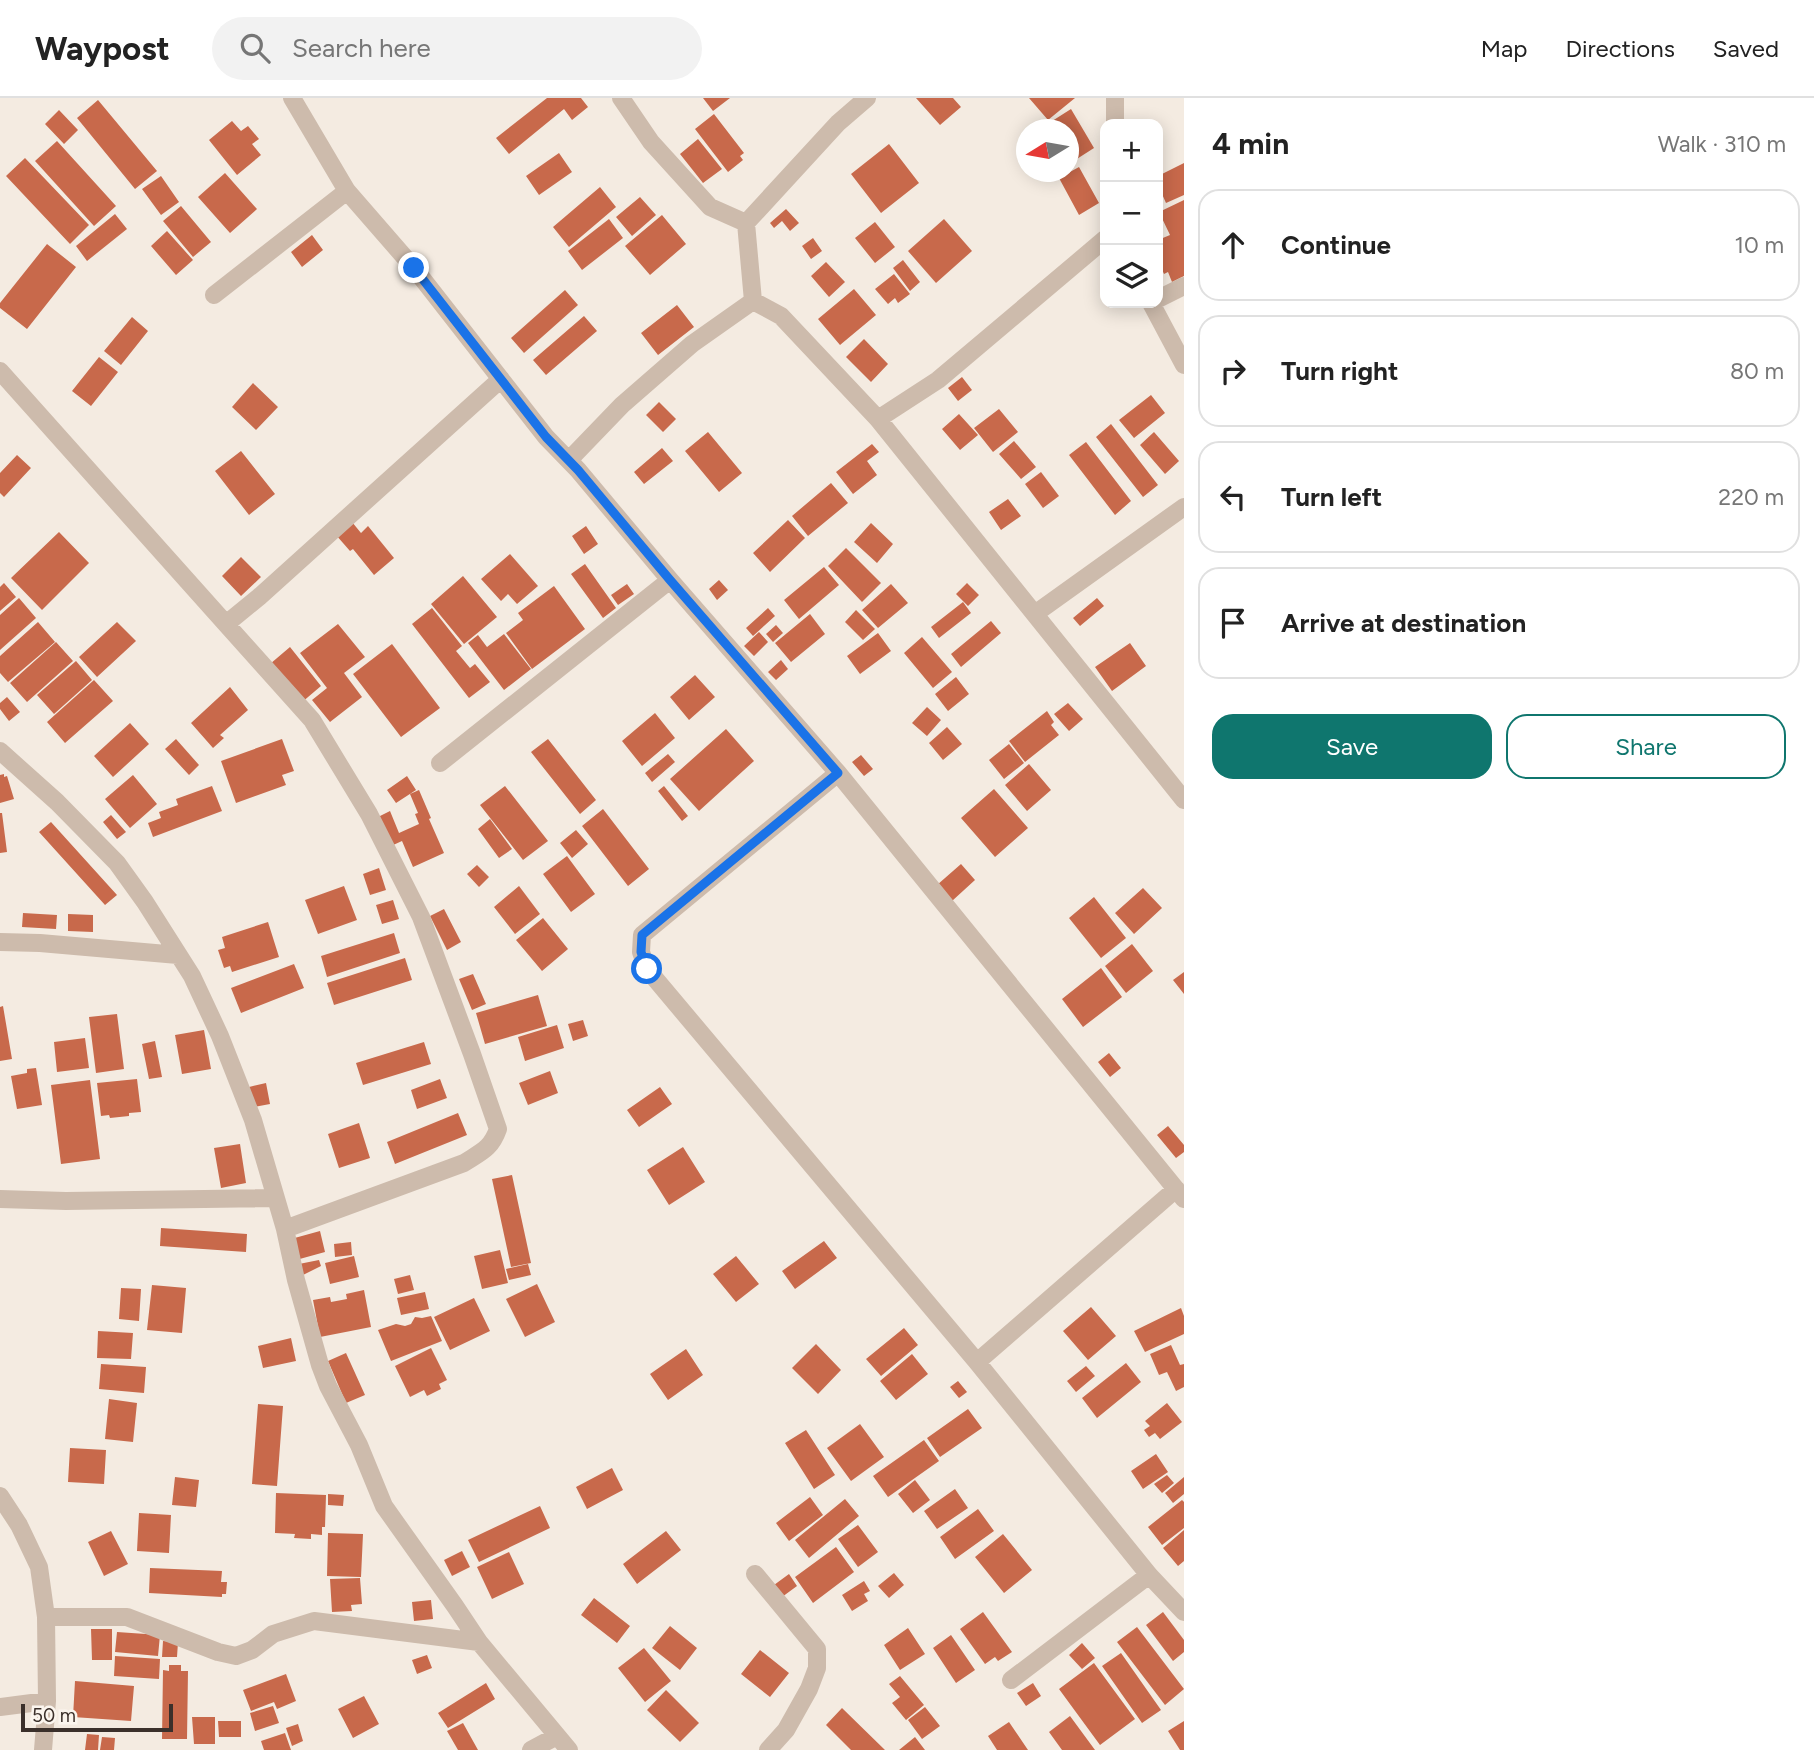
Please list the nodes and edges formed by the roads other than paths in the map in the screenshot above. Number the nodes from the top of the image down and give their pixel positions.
1 (292, 98) edge
2 (621, 98) edge
3 (867, 98) edge
4 (1115, 98) edge
5 (1115, 119) edge
6 (347, 191) junction
7 (746, 223) junction
8 (1100, 243) edge
9 (1184, 286) edge
10 (214, 295) dead end
11 (1163, 296) edge
12 (753, 301) junction
13 (1154, 308) edge
14 (1184, 365) edge
15 (0, 372) edge
16 (501, 379) junction
17 (878, 419) junction
18 (569, 460) junction
19 (1184, 507) edge
20 (670, 580) junction
21 (1035, 613) junction
22 (226, 624) junction
23 (0, 751) edge
24 (440, 763) dead end
25 (838, 773) junction
26 (1184, 800) edge
27 (0, 942) edge
28 (178, 955) junction
29 (1180, 1194) edge
30 (276, 1198) junction
31 (0, 1199) edge
32 (285, 1229) junction
33 (977, 1362) junction
34 (0, 1496) edge
35 (755, 1574) dead end
36 (1149, 1575) junction
37 (1184, 1612) edge
38 (46, 1616) junction
39 (479, 1642) junction
40 (1011, 1680) dead end
41 (47, 1701) junction
42 (0, 1707) edge
43 (563, 1743) edge
44 (43, 1750) edge
45 (531, 1750) edge
46 (768, 1750) edge

1 - 6 street
2 - 7 street
3 - 7 street
4 - 5 street
6 - 10 street
6 - 16 street
7 - 12 street
8 - 17 street
9 - 11 street
12 - 17 street
12 - 18 street
13 - 14 street
15 - 22 street
16 - 18 street
16 - 22 street
17 - 21 street
18 - 20 street
19 - 21 street
20 - 24 street
20 - 25 street
21 - 26 street
22 - 32 street
23 - 28 street
25 - 29 street
25 - 33 street
27 - 28 street
28 - 30 street
29 - 33 street
30 - 31 street
30 - 32 street
32 - 39 street
33 - 36 street
34 - 38 street
35 - 46 street
36 - 37 street
36 - 40 street
38 - 39 street
38 - 41 street
39 - 43 street
41 - 42 street
41 - 44 street
43 - 45 street

